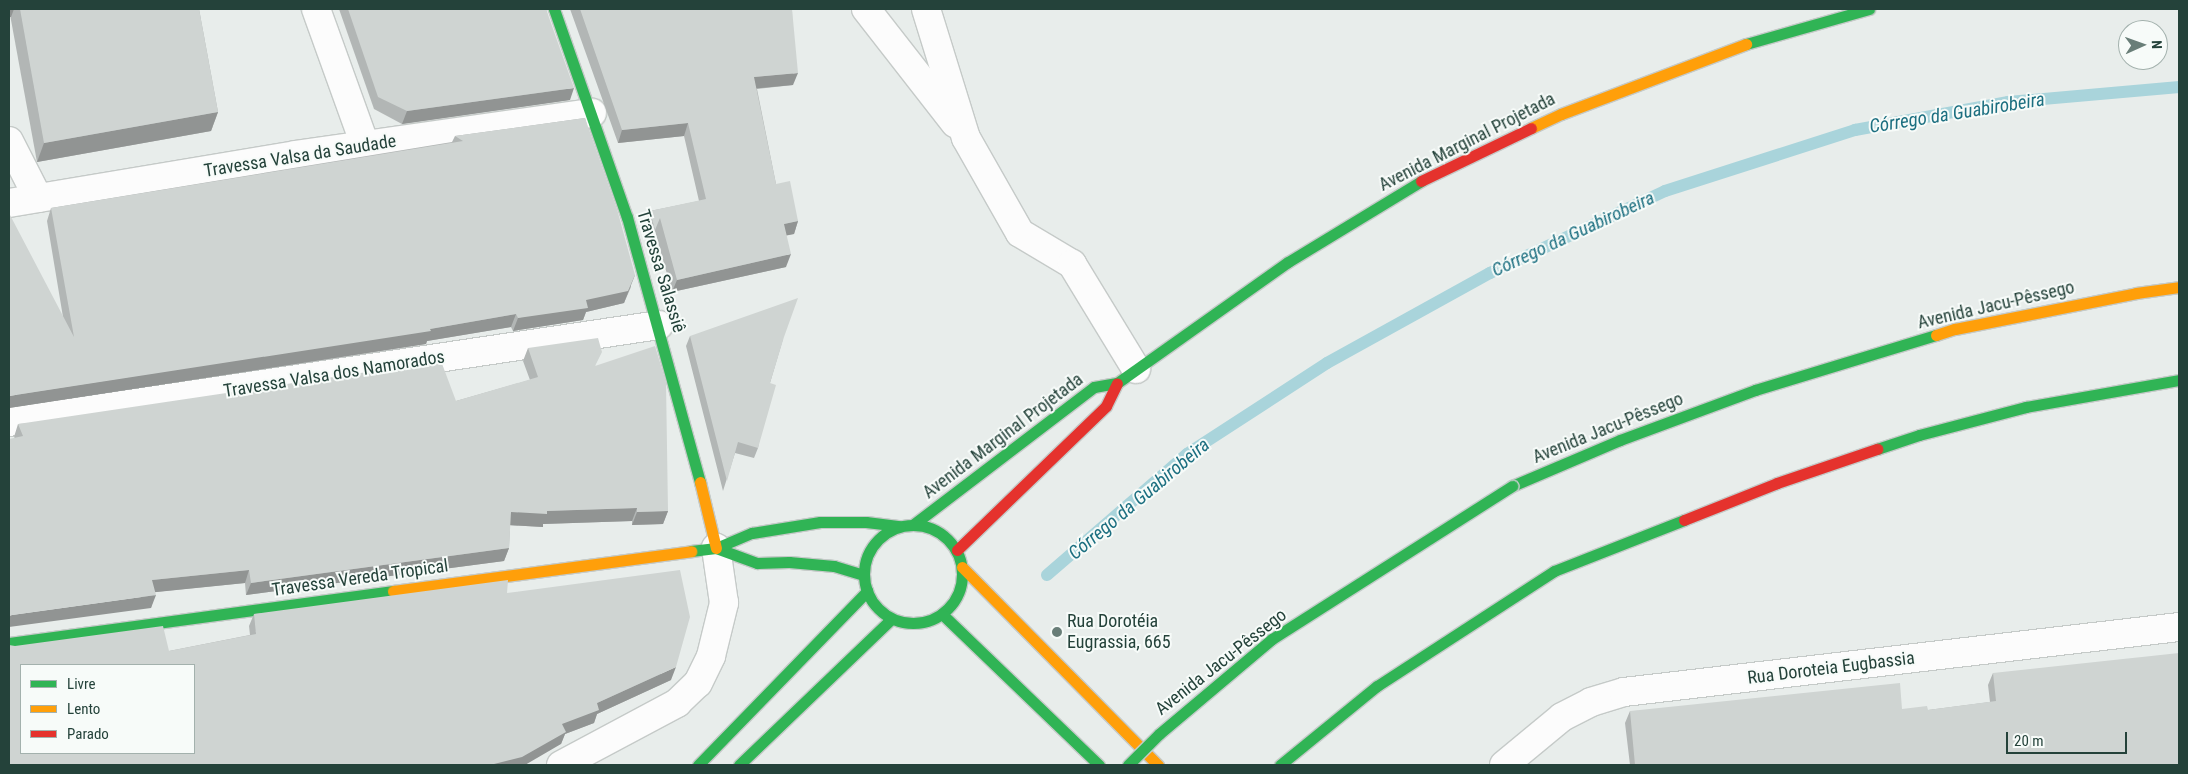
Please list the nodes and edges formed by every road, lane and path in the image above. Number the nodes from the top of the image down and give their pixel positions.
1 (316, 9) edge
2 (554, 9) edge
3 (866, 9) edge
4 (926, 9) edge
5 (1869, 9) edge
6 (592, 113) junction
7 (966, 138) junction
8 (9, 141) edge
9 (365, 146) junction
10 (38, 198) junction
11 (9, 203) edge
12 (2179, 287) edge
13 (660, 324) junction
14 (1126, 376) junction
15 (2179, 380) edge
16 (9, 422) edge
17 (914, 524) junction
18 (900, 526) junction
19 (716, 548) junction
20 (957, 550) junction
21 (962, 567) junction
22 (864, 575) junction
23 (867, 591) junction
24 (942, 614) junction
25 (891, 619) junction
26 (2179, 627) edge
27 (9, 643) edge
28 (562, 765) edge
29 (698, 765) edge
30 (739, 765) edge
31 (1099, 765) edge
32 (1128, 765) edge
33 (1158, 765) edge
34 (1280, 765) edge
35 (1504, 765) edge

1 - 9 street
2 - 6 main road, Travessa Salassiê
3 - 7 street
4 - 7 street
5 - 14 main road, Avenida Marginal Projetada
6 - 9 street, Travessa Valsa da Saudade
6 - 13 main road, Travessa Salassiê
7 - 14 street
8 - 10 street
9 - 10 street, Travessa Valsa da Saudade
10 - 11 street, Travessa Valsa da Saudade
12 - 32 main road, Avenida Jacu-Pêssego, bridge
13 - 16 street, Travessa Valsa dos Namorados
13 - 19 main road, Travessa Salassiê
14 - 17 main road, Avenida Marginal Projetada
14 - 20 main road, Avenida Marginal Projetada
15 - 34 main road
17 - 18 main road
17 - 20 main road
18 - 19 main road, Travessa Vereda Tropical
18 - 22 main road
19 - 22 main road, Travessa Vereda Tropical
19 - 27 main road, Travessa Vereda Tropical
19 - 28 street
20 - 21 main road
21 - 24 main road
21 - 33 main road
22 - 23 main road
23 - 25 main road
23 - 29 main road
24 - 25 main road
24 - 31 main road
25 - 30 main road
26 - 35 street, Rua Doroteia Eugbassia

